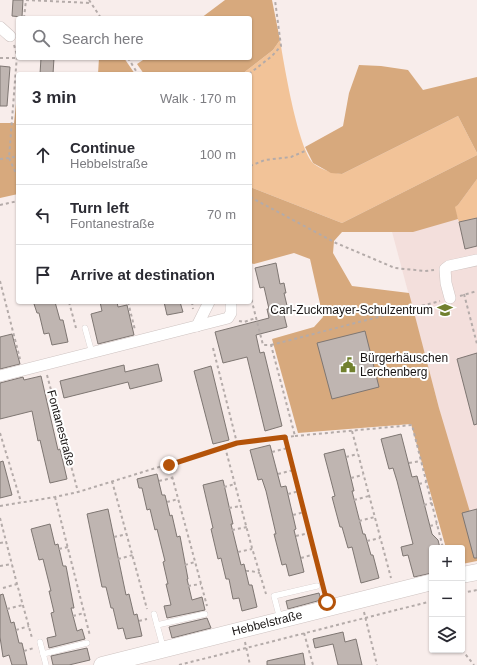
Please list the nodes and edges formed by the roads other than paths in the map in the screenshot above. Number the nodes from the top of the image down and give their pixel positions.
1 (0, 26) edge
2 (10, 36) road end
3 (477, 260) edge
4 (450, 298) road end
5 (208, 304) edge
6 (231, 304) edge
7 (197, 326) junction
8 (85, 328) dead end
9 (92, 353) junction
10 (0, 376) edge
11 (477, 572) edge
12 (465, 574) edge
13 (429, 583) edge
14 (320, 585) road end
15 (206, 613) road end
16 (154, 614) road end
17 (280, 620) junction
18 (157, 625) junction
19 (40, 642) road end
20 (89, 643) road end
21 (163, 650) junction
22 (44, 654) junction
23 (46, 665) edge
24 (102, 665) edge

1 - 2 street
3 - 4 street
5 - 7 street
6 - 7 street
7 - 9 street
8 - 9 lane
9 - 10 street
11 - 12 street
13 - 17 street, Hebbelstraße
14 - 17 lane
15 - 18 lane
16 - 18 lane
17 - 21 street, Hebbelstraße
18 - 21 lane
19 - 22 lane
20 - 22 lane
21 - 24 street, Hebbelstraße
22 - 23 lane

